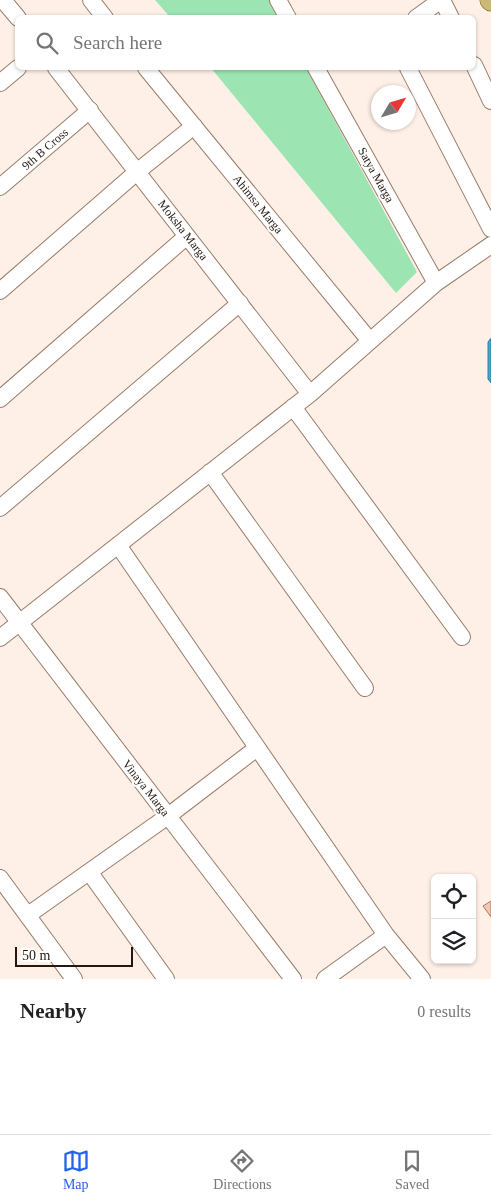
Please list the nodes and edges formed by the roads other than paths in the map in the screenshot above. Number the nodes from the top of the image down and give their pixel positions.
1 (3, 0) edge
2 (91, 0) edge
3 (278, 0) edge
4 (441, 0) edge
5 (16, 15) edge
6 (103, 15) edge
7 (286, 15) edge
8 (420, 15) edge
9 (449, 15) edge
10 (476, 69) edge
11 (16, 70) edge
12 (58, 70) edge
13 (148, 70) edge
14 (323, 70) edge
15 (409, 70) edge
16 (0, 83) edge
17 (491, 101) edge
18 (90, 110) junction
19 (194, 126) junction
20 (138, 171) junction
21 (0, 187) edge
22 (491, 229) edge
23 (187, 236) junction
24 (491, 245) edge
25 (436, 283) junction
26 (0, 291) edge
27 (240, 303) junction
28 (370, 341) junction
29 (310, 394) junction
30 (0, 399) edge
31 (293, 407) junction
32 (210, 472) junction
33 (0, 508) edge
34 (118, 545) junction
35 (0, 597) edge
36 (19, 623) junction
37 (462, 637) dead end
38 (0, 638) edge
39 (365, 688) dead end
40 (257, 748) junction
41 (168, 816) junction
42 (90, 873) junction
43 (0, 878) edge
44 (28, 915) junction
45 (386, 935) junction
46 (74, 979) edge
47 (166, 979) edge
48 (293, 979) edge
49 (325, 979) edge
50 (422, 979) edge

1 - 5 street
2 - 6 street
3 - 7 street
4 - 8 street
4 - 9 street
10 - 17 street
11 - 16 street
12 - 18 street, Moksha Marga
13 - 19 street, Ahimsa Marga
14 - 25 street, Satya Marga
15 - 22 street
18 - 20 street, Moksha Marga
18 - 21 street, 9th B Cross
19 - 20 street
19 - 28 street, Ahimsa Marga
20 - 23 street, Moksha Marga
20 - 26 street
23 - 27 street, Moksha Marga
23 - 30 street
24 - 25 street
25 - 28 street
27 - 29 street, Moksha Marga
27 - 33 street
28 - 29 street
29 - 31 street
31 - 32 street
31 - 37 street
32 - 34 street
32 - 39 street
34 - 36 street
34 - 40 street
35 - 36 street, Vinaya Marga
36 - 38 street
36 - 41 street, Vinaya Marga
40 - 41 street
40 - 45 street
41 - 42 street
41 - 48 street, Vinaya Marga
42 - 44 street
42 - 47 street
43 - 44 street
44 - 46 street
45 - 49 street
45 - 50 street

